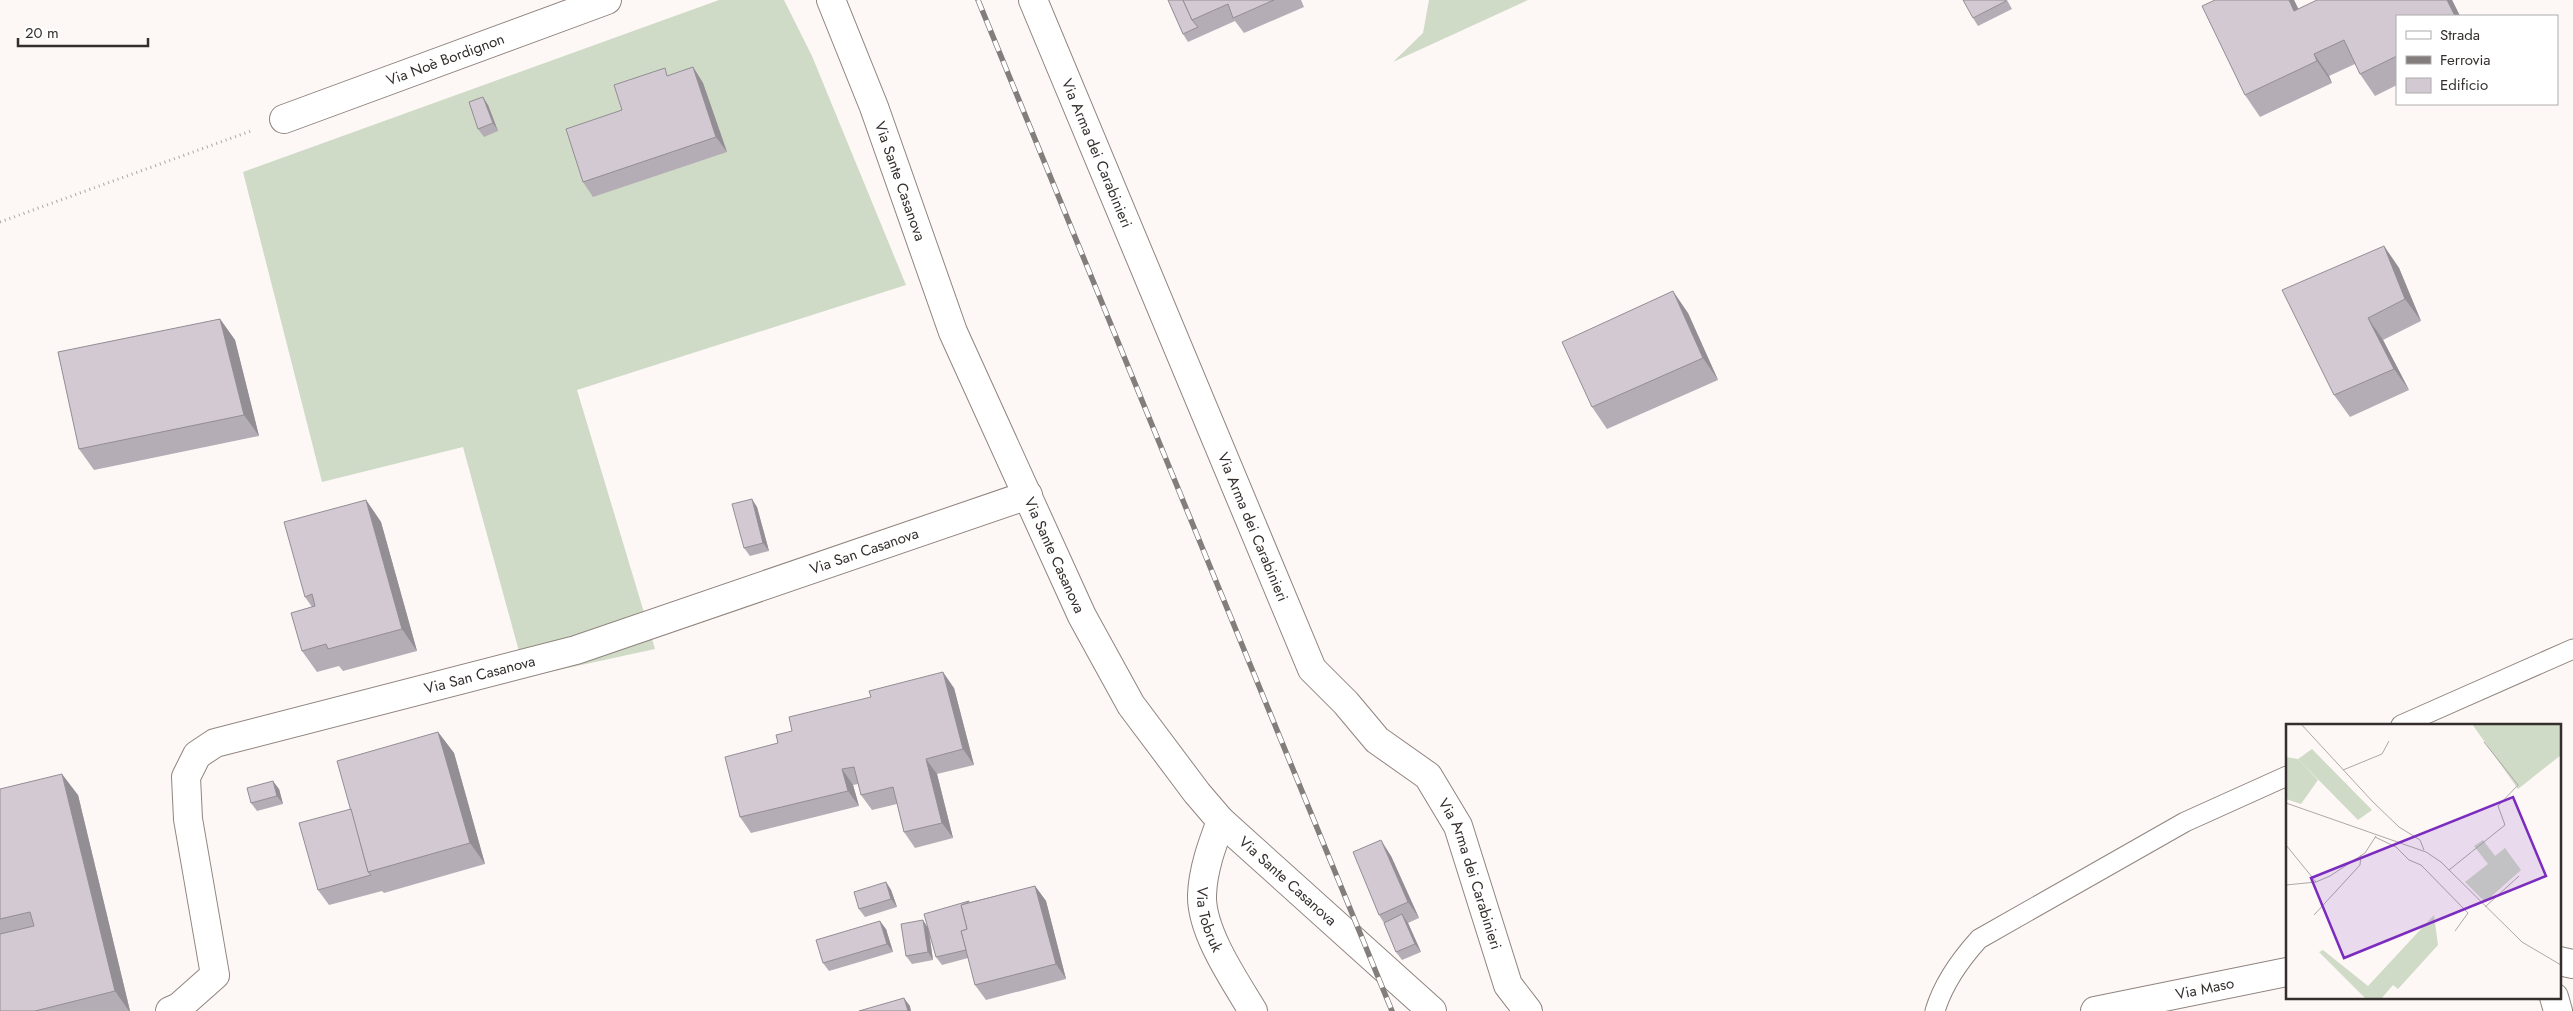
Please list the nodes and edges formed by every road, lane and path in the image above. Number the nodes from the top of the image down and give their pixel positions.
1 (607, 0) edge
2 (831, 0) edge
3 (1033, 0) edge
4 (284, 119) joint
5 (0, 222) edge
6 (1028, 495) junction
7 (2573, 649) edge
8 (2403, 724) edge
9 (2286, 776) edge
10 (1221, 820) junction
11 (2560, 961) edge
12 (2573, 964) edge
13 (2286, 972) edge
14 (2554, 998) edge
15 (170, 1011) edge
16 (1253, 1011) edge
17 (1432, 1011) edge
18 (1528, 1011) edge
19 (1935, 1011) edge
20 (2095, 1011) edge
21 (2558, 1011) edge

1 - 4 street, Via Noè Bordignon
2 - 6 street, Via Sante Casanova
3 - 18 street, Via Arma dei Carabinieri
4 - 5 path
6 - 10 street, Via Sante Casanova
6 - 15 street, Via San Casanova
7 - 8 lane
9 - 19 lane
10 - 16 street, Via Tobruk
10 - 17 street, Via Sante Casanova
11 - 12 street
13 - 20 street, Via Maso
14 - 21 street

